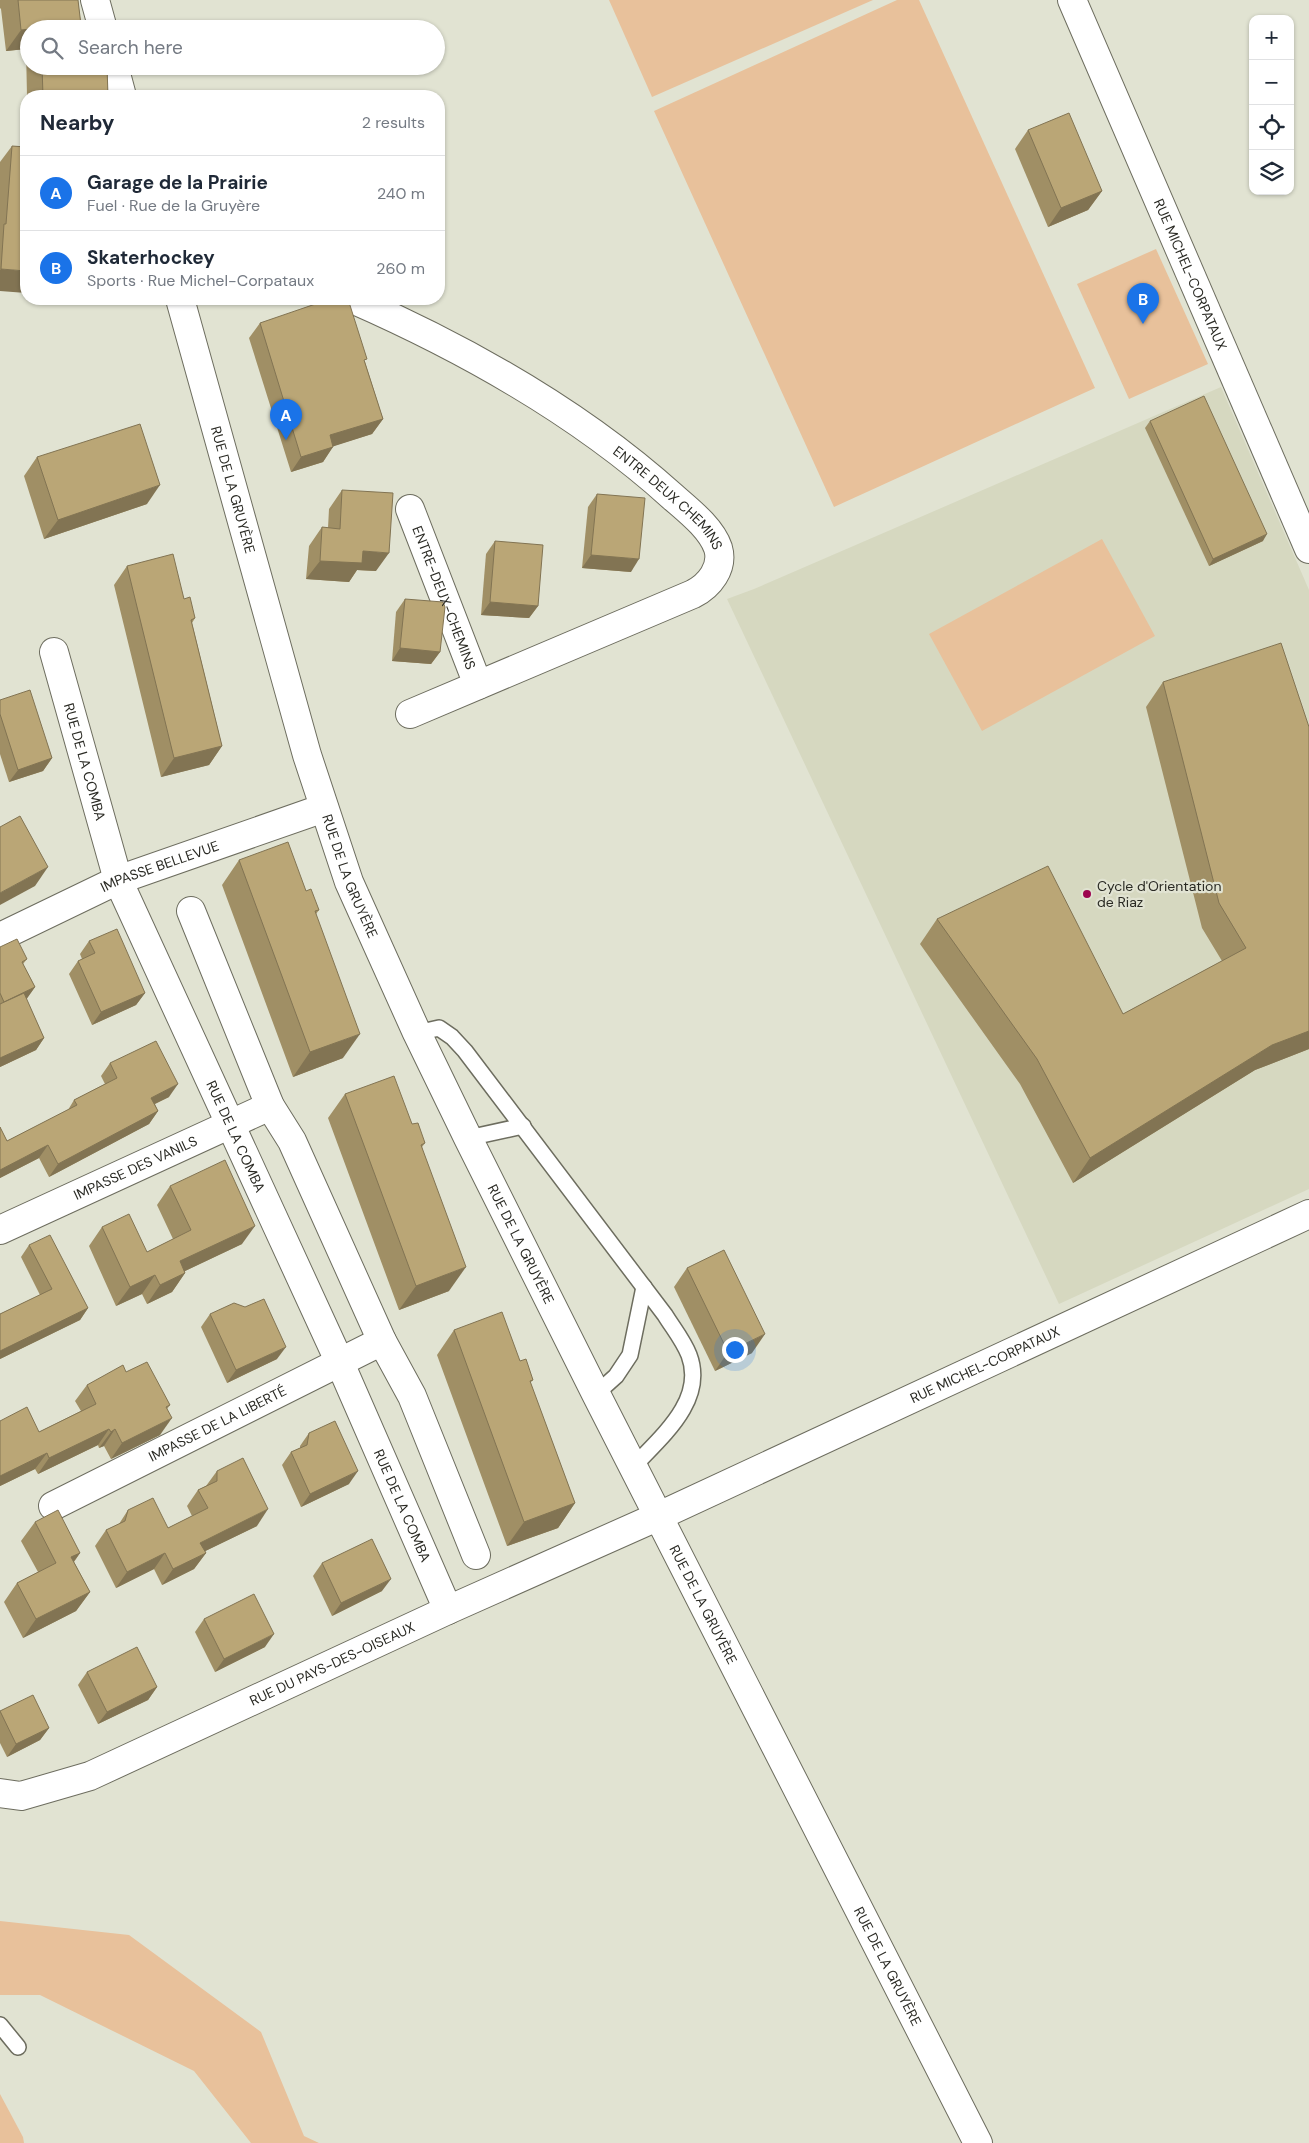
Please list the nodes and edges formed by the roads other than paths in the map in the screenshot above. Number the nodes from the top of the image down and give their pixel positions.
1 (95, 0) edge
2 (1072, 0) edge
3 (101, 20) edge
4 (116, 75) edge
5 (120, 90) edge
6 (182, 305) edge
7 (366, 305) edge
8 (410, 509) dead end
9 (1309, 549) edge
10 (54, 652) dead end
11 (478, 685) junction
12 (410, 714) dead end
13 (324, 808) junction
14 (118, 880) junction
15 (191, 911) dead end
16 (0, 937) edge
17 (417, 1033) junction
18 (270, 1106) junction
19 (230, 1126) junction
20 (523, 1126) junction
21 (468, 1138) junction
22 (1309, 1214) edge
23 (0, 1230) edge
24 (644, 1287) junction
25 (382, 1341) junction
26 (340, 1363) junction
27 (596, 1394) junction
28 (634, 1466) junction
29 (53, 1506) dead end
30 (659, 1516) junction
31 (476, 1555) dead end
32 (448, 1610) junction
33 (0, 1793) edge
34 (0, 2025) edge
35 (18, 2047) dead end
36 (978, 2143) edge

1 - 3 street
2 - 9 street, RUE MICHEL-CORPATAUX
4 - 5 street
6 - 13 street, RUE DE LA GRUYÈRE
7 - 11 street, ENTRE DEUX CHEMINS
8 - 11 street, ENTRE-DEUX-CHEMINS
10 - 14 street, RUE DE LA COMBA
11 - 12 street, ENTRE DEUX CHEMINS
13 - 14 street, IMPASSE BELLEVUE
13 - 17 street, RUE DE LA GRUYÈRE
14 - 16 street, IMPASSE BELLEVUE
14 - 19 street, RUE DE LA COMBA
15 - 18 street
17 - 20 lane
17 - 21 street, RUE DE LA GRUYÈRE
18 - 19 street, IMPASSE DES VANILS
18 - 25 street
19 - 23 street, IMPASSE DES VANILS
19 - 26 street, RUE DE LA COMBA
20 - 21 lane
20 - 24 lane
21 - 27 street, RUE DE LA GRUYÈRE
22 - 30 street, RUE MICHEL-CORPATAUX
24 - 27 lane
24 - 28 lane
25 - 26 street, IMPASSE DE LA LIBERTÉ
25 - 31 street
26 - 29 street, IMPASSE DE LA LIBERTÉ
26 - 32 street, RUE DE LA COMBA
27 - 28 street, RUE DE LA GRUYÈRE
28 - 30 street, RUE DE LA GRUYÈRE
30 - 32 street, RUE DU PAYS-DES-OISEAUX
30 - 36 street, RUE DE LA GRUYÈRE
32 - 33 street, RUE DU PAYS-DES-OISEAUX
34 - 35 lane

